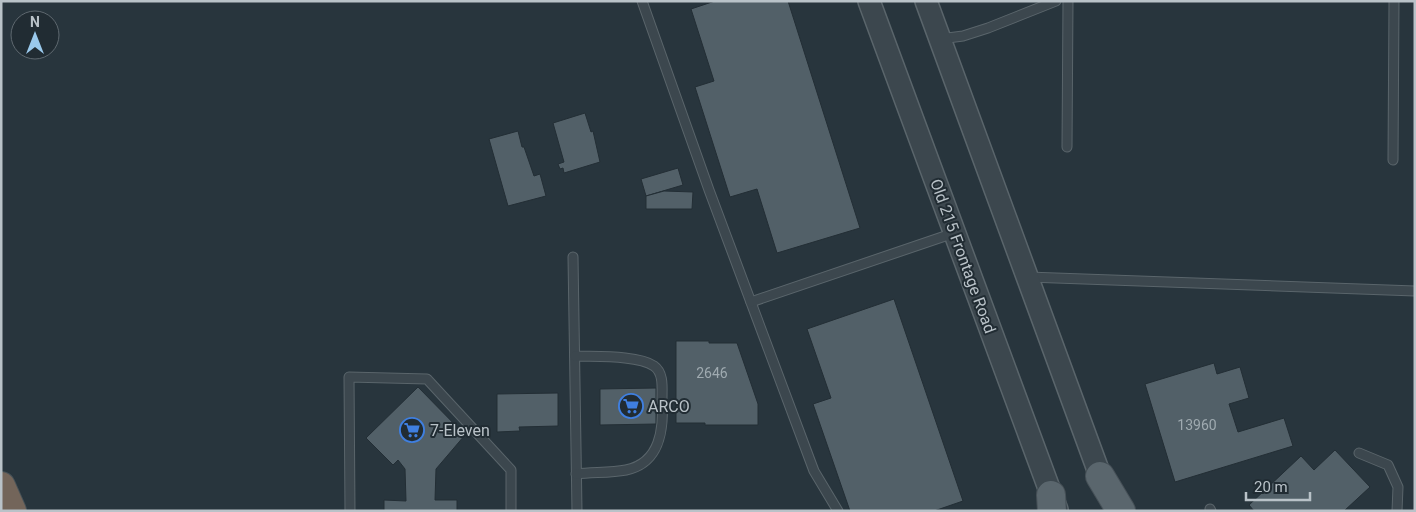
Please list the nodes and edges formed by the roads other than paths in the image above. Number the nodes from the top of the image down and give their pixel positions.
1 (642, 1) edge
2 (870, 1) edge
3 (926, 1) edge
4 (1056, 1) edge
5 (1068, 1) edge
6 (1394, 1) edge
7 (940, 39) junction
8 (1067, 147) dead end
9 (1393, 160) dead end
10 (954, 232) junction
11 (573, 257) dead end
12 (1028, 277) junction
13 (1415, 291) edge
14 (751, 302) junction
15 (575, 356) junction
16 (1359, 454) dead end
17 (576, 474) junction
18 (1100, 476) junction
19 (1, 486) edge
20 (1053, 506) edge
21 (12, 511) edge
22 (350, 511) edge
23 (511, 511) edge
24 (577, 511) edge
25 (838, 511) edge
26 (1112, 511) edge
27 (1120, 511) edge
28 (1397, 511) edge

1 - 14 lane
2 - 10 street, Old 215 Frontage Road
3 - 7 street
4 - 7 lane
5 - 8 lane
6 - 9 lane
7 - 12 street
10 - 14 lane
10 - 20 street, Old 215 Frontage Road
11 - 15 lane
12 - 13 lane
12 - 18 street
14 - 25 lane
15 - 17 lane
15 - 17 lane
16 - 28 lane
17 - 24 lane
18 - 26 street
18 - 27 main road
19 - 21 highway
22 - 23 lane

